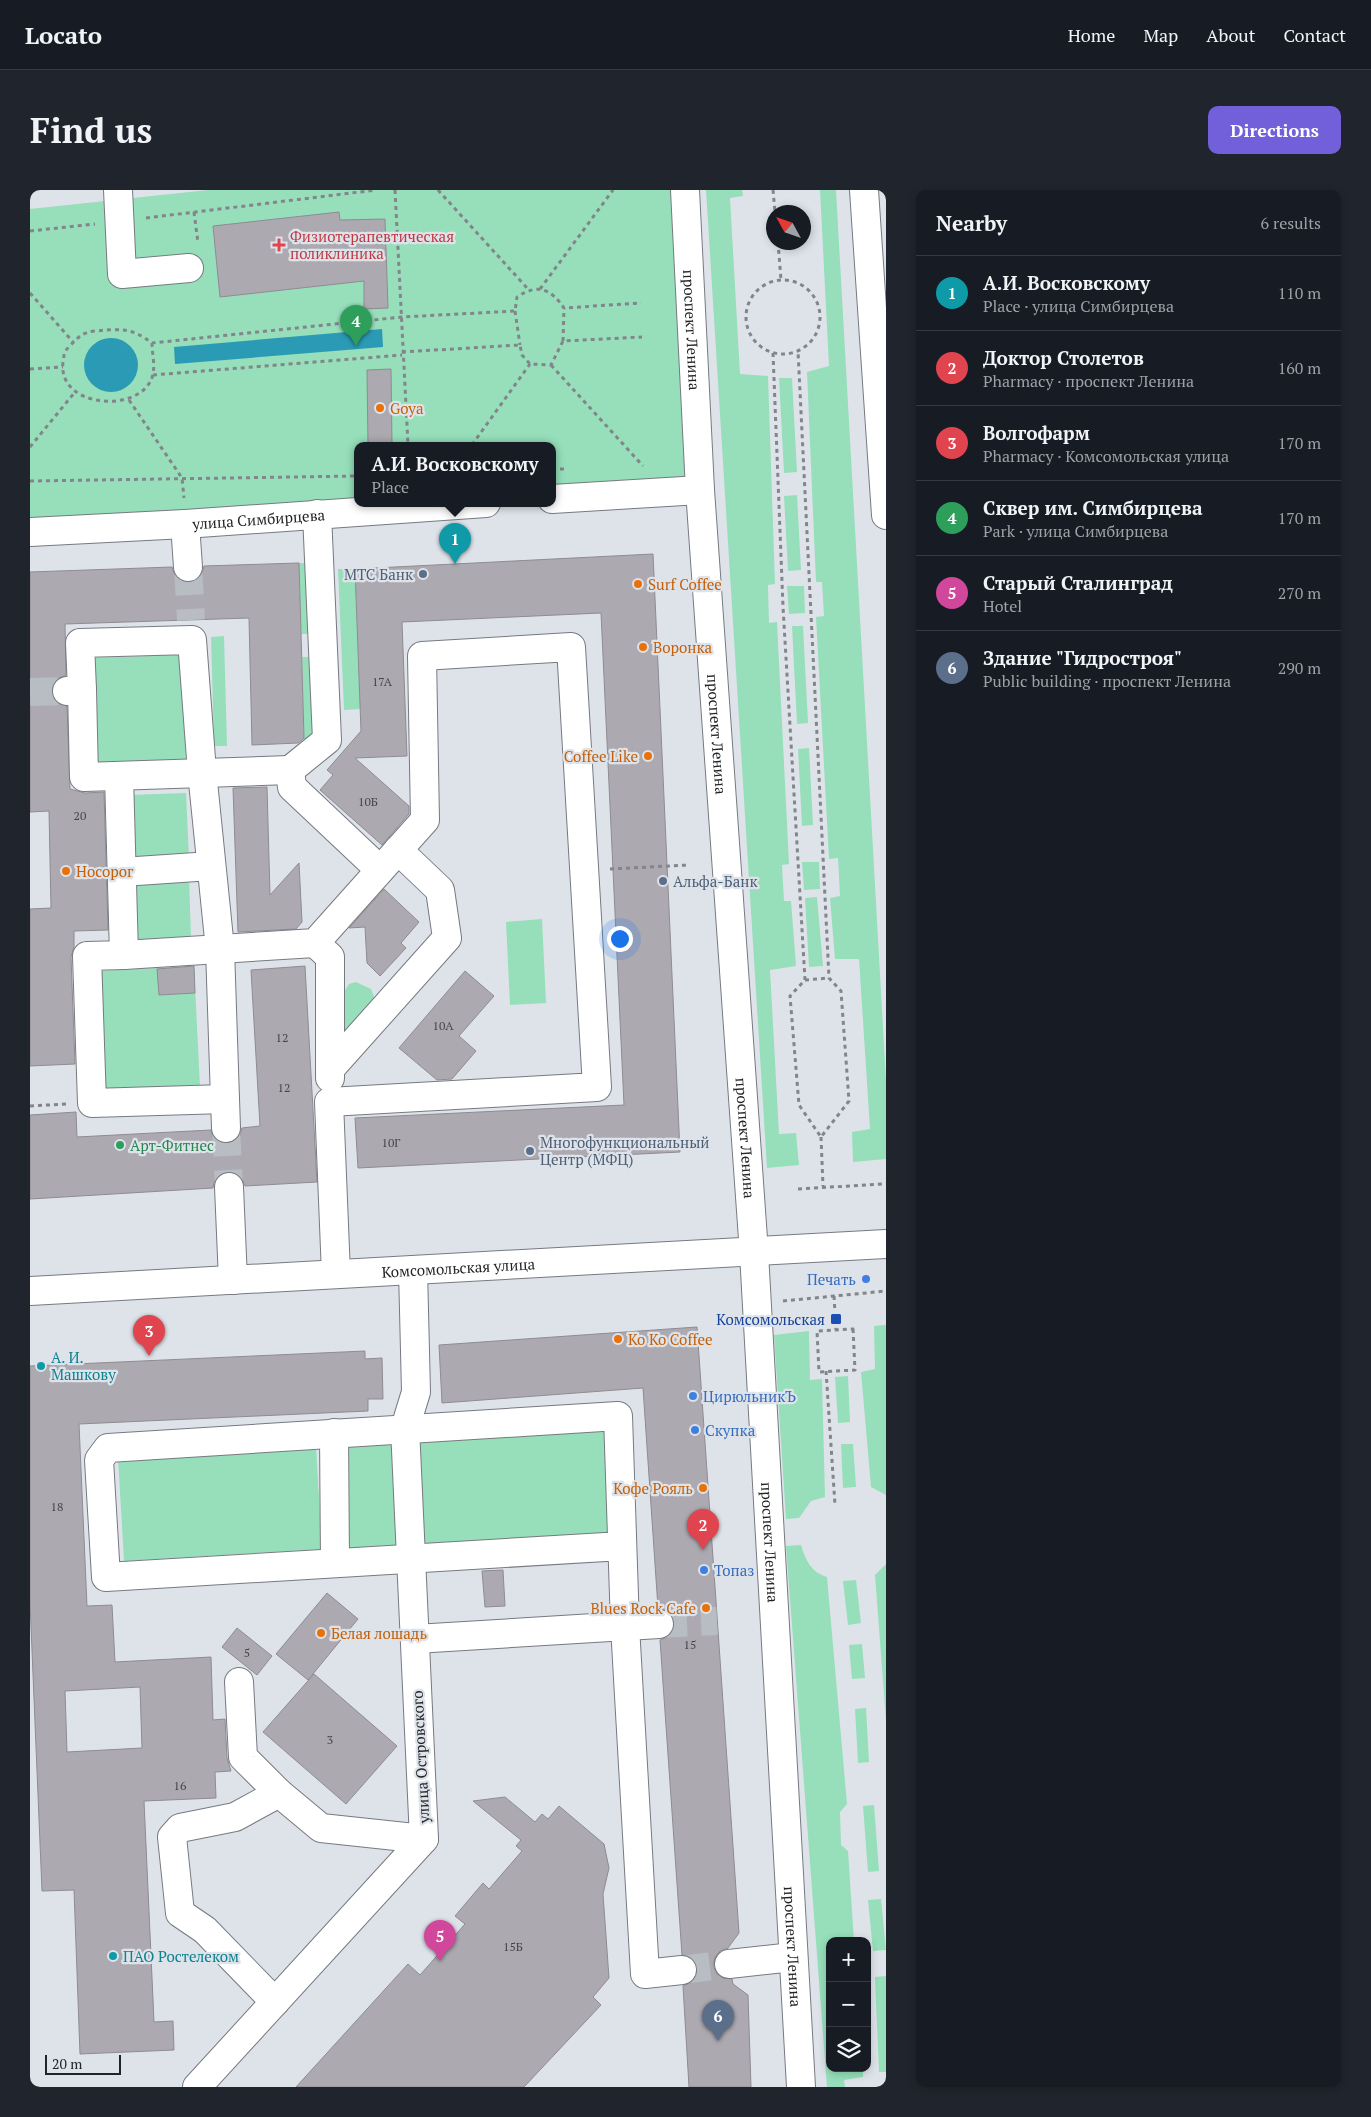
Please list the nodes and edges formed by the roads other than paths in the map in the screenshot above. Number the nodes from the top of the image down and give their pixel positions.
1 (118, 190) edge
2 (685, 190) edge
3 (864, 190) edge
4 (189, 268) dead end
5 (700, 490) junction
6 (556, 498) edge
7 (425, 507) edge
8 (317, 514) junction
9 (886, 516) edge
10 (185, 524) junction
11 (30, 532) edge
12 (188, 567) tunnel mouth
13 (290, 770) junction
14 (202, 772) junction
15 (119, 776) junction
16 (389, 860) junction
17 (211, 866) junction
18 (122, 872) junction
19 (315, 943) junction
20 (220, 949) junction
21 (124, 955) junction
22 (330, 1069) junction
23 (225, 1099) junction
24 (330, 1102) junction
25 (226, 1128) tunnel mouth
26 (229, 1187) tunnel mouth
27 (886, 1244) edge
28 (754, 1252) junction
29 (413, 1270) junction
30 (336, 1274) junction
31 (233, 1280) junction
32 (30, 1291) edge
33 (405, 1428) junction
34 (334, 1433) junction
35 (622, 1546) junction
36 (411, 1559) junction
37 (336, 1563) junction
38 (659, 1624) tunnel mouth
39 (626, 1626) junction
40 (415, 1638) junction
41 (239, 1682) dead end
42 (279, 1793) junction
43 (424, 1839) junction
44 (793, 1957) junction
45 (729, 1964) tunnel mouth
46 (682, 1970) tunnel mouth
47 (275, 2002) junction
48 (197, 2087) edge
49 (801, 2087) edge

1 - 4 main road
2 - 5 main road, проспект Ленина
3 - 9 main road
5 - 6 main road
5 - 28 main road, проспект Ленина
7 - 8 main road, улица Симбирцева
8 - 10 main road, улица Симбирцева
8 - 13 main road
10 - 11 main road, улица Симбирцева
10 - 12 main road
13 - 14 main road
13 - 16 main road
14 - 15 main road
14 - 15 main road
14 - 17 main road
15 - 18 main road
16 - 19 main road
16 - 22 main road
16 - 24 main road
17 - 18 main road
17 - 20 main road
18 - 21 main road
19 - 20 main road
19 - 22 main road
20 - 21 main road
20 - 23 main road
21 - 23 main road
22 - 24 main road
23 - 25 main road
24 - 30 main road
26 - 31 main road
27 - 28 main road, Комсомольская улица
28 - 29 main road, Комсомольская улица
28 - 44 main road, проспект Ленина
29 - 30 main road, Комсомольская улица
29 - 33 main road, улица Островского
30 - 31 main road, Комсомольская улица
31 - 32 main road, Комсомольская улица
33 - 34 main road
33 - 35 main road
33 - 36 main road, улица Островского
34 - 37 main road
34 - 37 main road
35 - 36 main road
35 - 39 main road
36 - 37 main road
36 - 40 main road, улица Островского
38 - 39 main road
39 - 40 main road
39 - 46 main road
40 - 43 main road, улица Островского
41 - 42 main road
42 - 43 main road
42 - 47 main road
43 - 47 main road, улица Островского
44 - 45 main road
44 - 49 main road, проспект Ленина
47 - 48 main road, улица Островского

